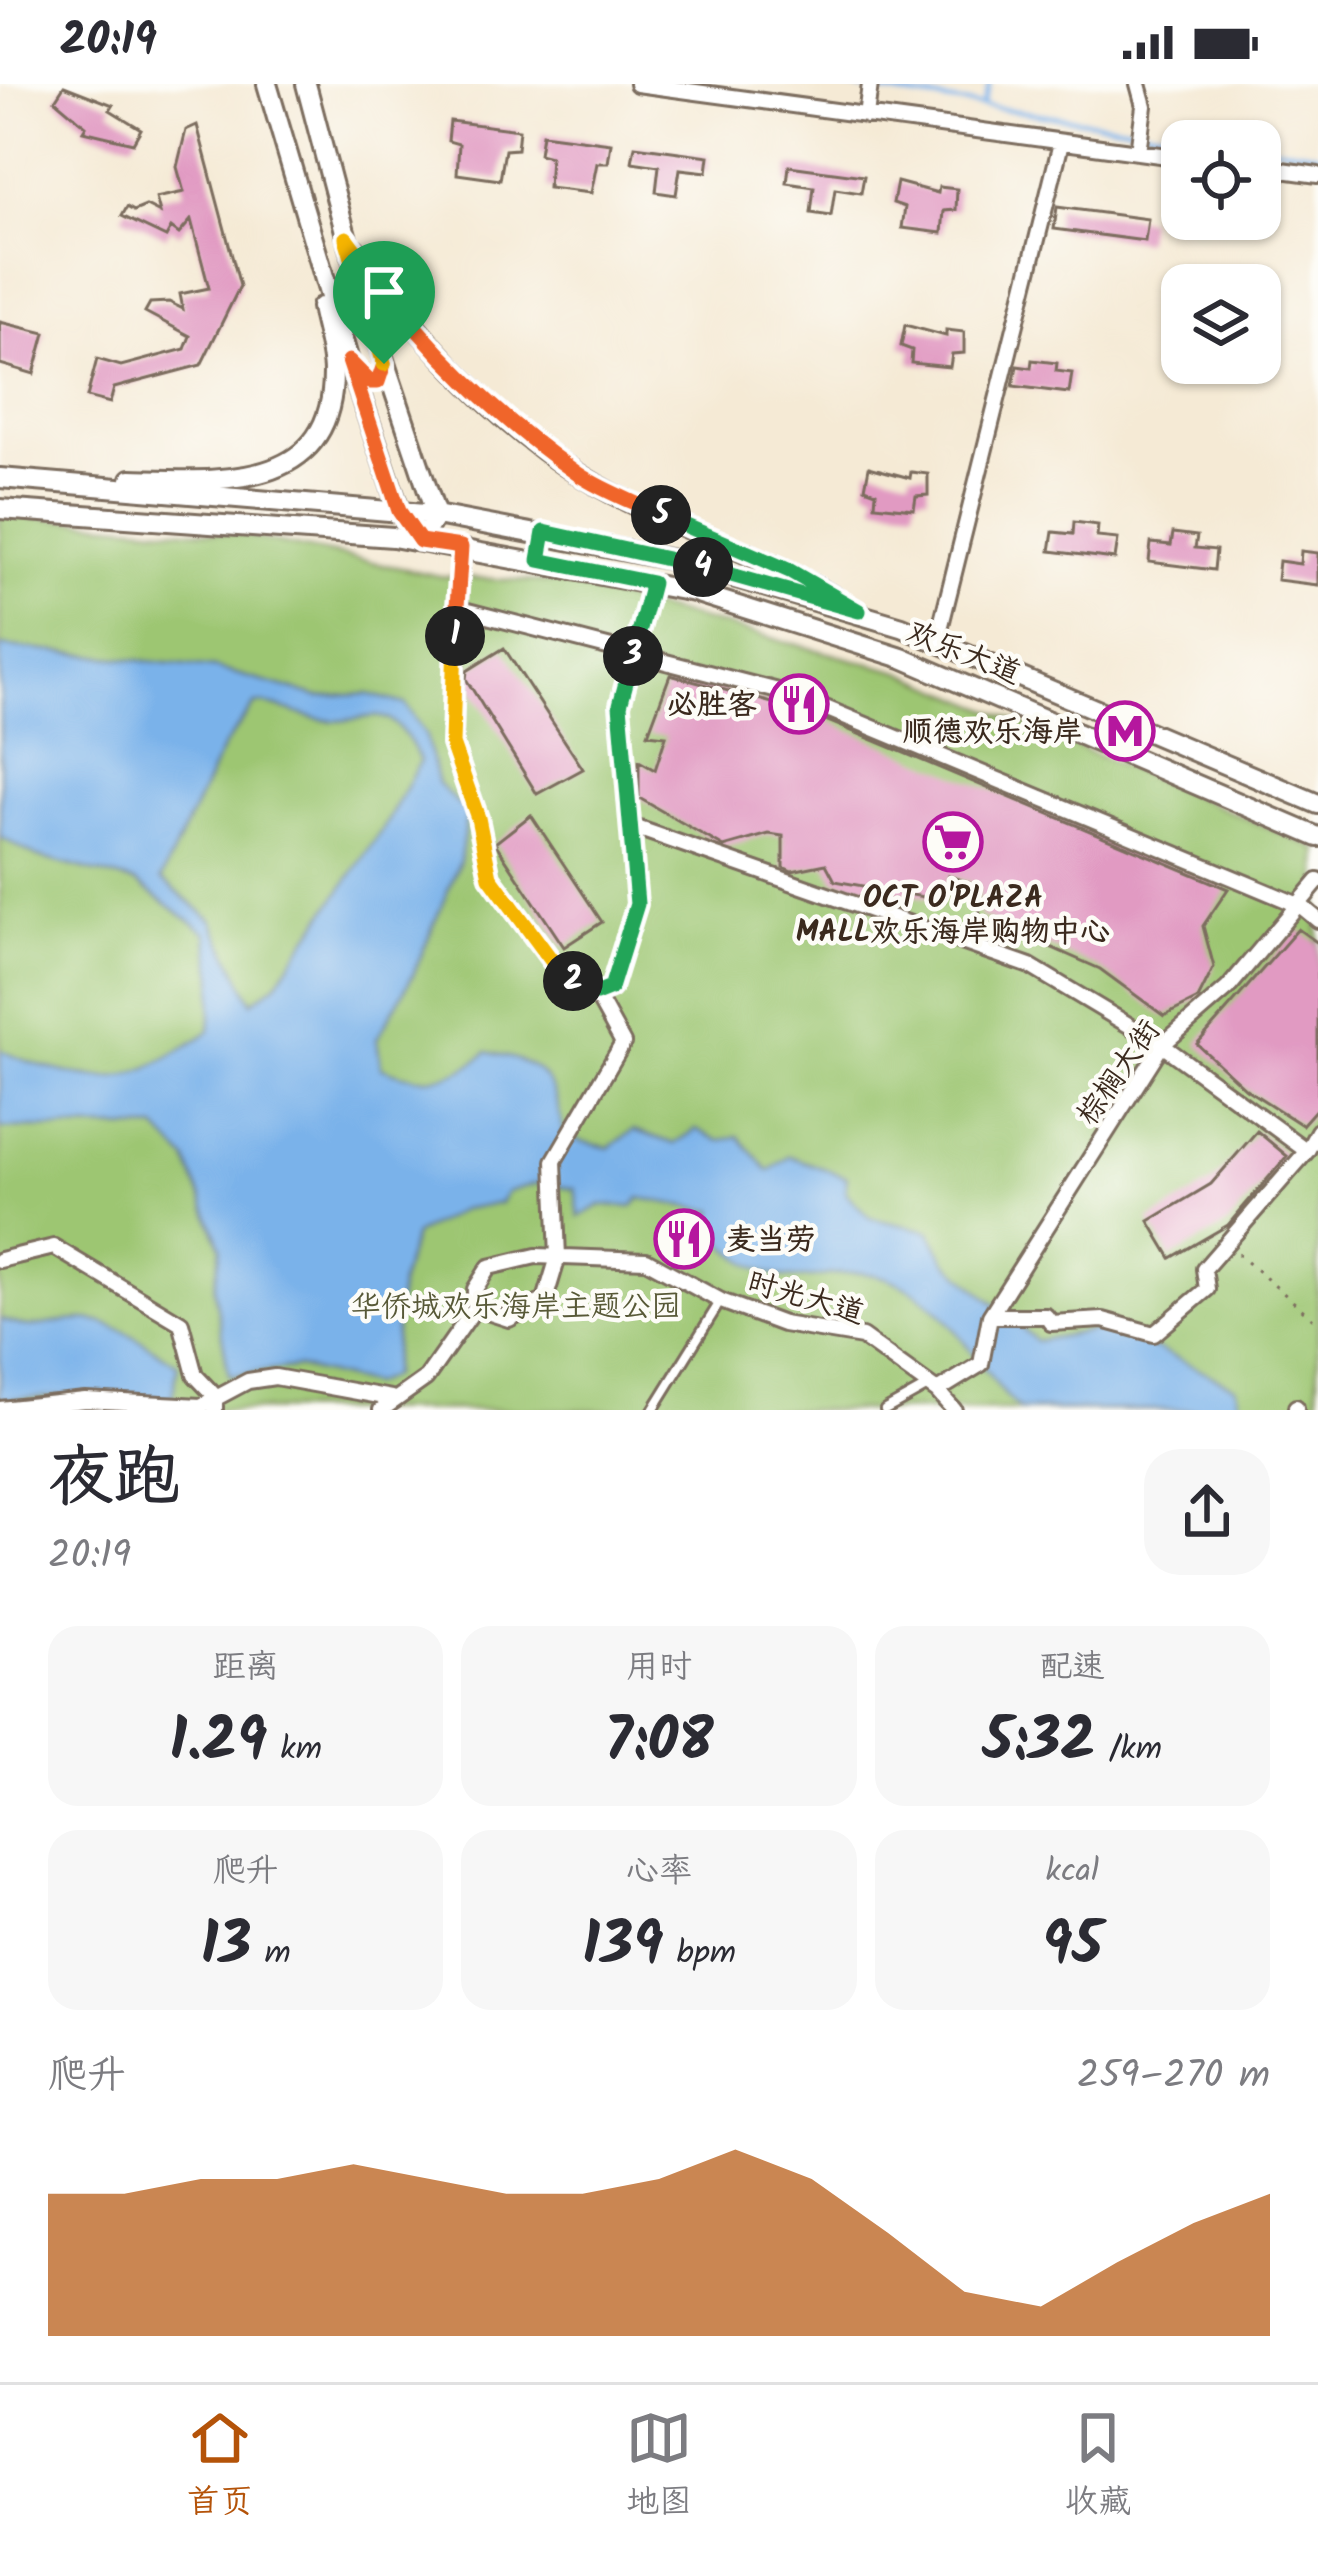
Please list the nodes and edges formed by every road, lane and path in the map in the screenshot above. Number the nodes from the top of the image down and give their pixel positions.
1 (267, 84) edge
2 (306, 84) edge
3 (637, 84) edge
4 (870, 84) edge
5 (1138, 84) edge
6 (866, 111) junction
7 (1061, 142) junction
8 (1139, 147) junction
9 (1161, 153) edge
10 (1281, 170) edge
11 (1318, 175) edge
12 (308, 232) junction
13 (346, 238) junction
14 (349, 361) junction
15 (384, 364) junction
16 (5, 478) edge
17 (270, 500) junction
18 (0, 509) edge
19 (399, 511) junction
20 (436, 515) junction
21 (270, 528) junction
22 (544, 532) junction
23 (420, 541) junction
24 (461, 547) junction
25 (539, 560) junction
26 (652, 583) junction
27 (456, 608) junction
28 (859, 611) junction
29 (937, 641) junction
30 (633, 655) junction
31 (1318, 804) edge
32 (634, 826) junction
33 (1318, 837) edge
34 (1318, 881) edge
35 (1301, 905) junction
36 (1318, 920) edge
37 (596, 994) junction
38 (1162, 1046) junction
39 (1318, 1131) edge
40 (1307, 1151) junction
41 (1227, 1244) junction
42 (558, 1257) junction
43 (0, 1260) edge
44 (721, 1300) junction
45 (475, 1308) junction
46 (990, 1316) junction
47 (1318, 1323) edge
48 (933, 1388) junction
49 (215, 1403) edge
50 (386, 1404) edge
51 (0, 1409) edge
52 (652, 1410) edge
53 (885, 1410) edge
54 (954, 1410) edge

1 - 12 street
2 - 13 street
3 - 6 street
4 - 6 street
5 - 8 street
6 - 7 street
7 - 8 street
7 - 29 street
8 - 9 street
10 - 11 street
12 - 14 street
12 - 16 street
13 - 15 street
13 - 28 street
14 - 15 street
14 - 19 street
15 - 20 street
16 - 17 street, 欢乐大道
17 - 19 street, 欢乐大道
17 - 21 street
18 - 21 street, 欢乐大道
19 - 20 street, 欢乐大道
19 - 23 street
20 - 22 street, 欢乐大道
20 - 23 street
21 - 23 street, 欢乐大道
22 - 25 street
22 - 28 street, 欢乐大道
23 - 24 street, 欢乐大道
24 - 25 street, 欢乐大道
24 - 27 street
25 - 26 street, 欢乐大道
26 - 30 street
26 - 33 street, 欢乐大道
27 - 30 street
27 - 37 street
28 - 29 street, 欢乐大道
29 - 31 street, 欢乐大道
30 - 32 street
30 - 35 street
32 - 37 street
32 - 38 street
34 - 35 street, 棕榈大街
35 - 36 street
35 - 38 street, 棕榈大街
37 - 42 street
38 - 40 street
38 - 46 street, 棕榈大街
39 - 40 street
40 - 41 street
41 - 46 street
41 - 47 path
42 - 44 street, 时光大道
42 - 45 street, 时光大道
42 - 45 street
43 - 49 street
44 - 48 street, 时光大道
44 - 52 lane
45 - 50 street
46 - 48 street
48 - 53 lane
48 - 54 street, 时光大道
49 - 50 street
49 - 51 street

